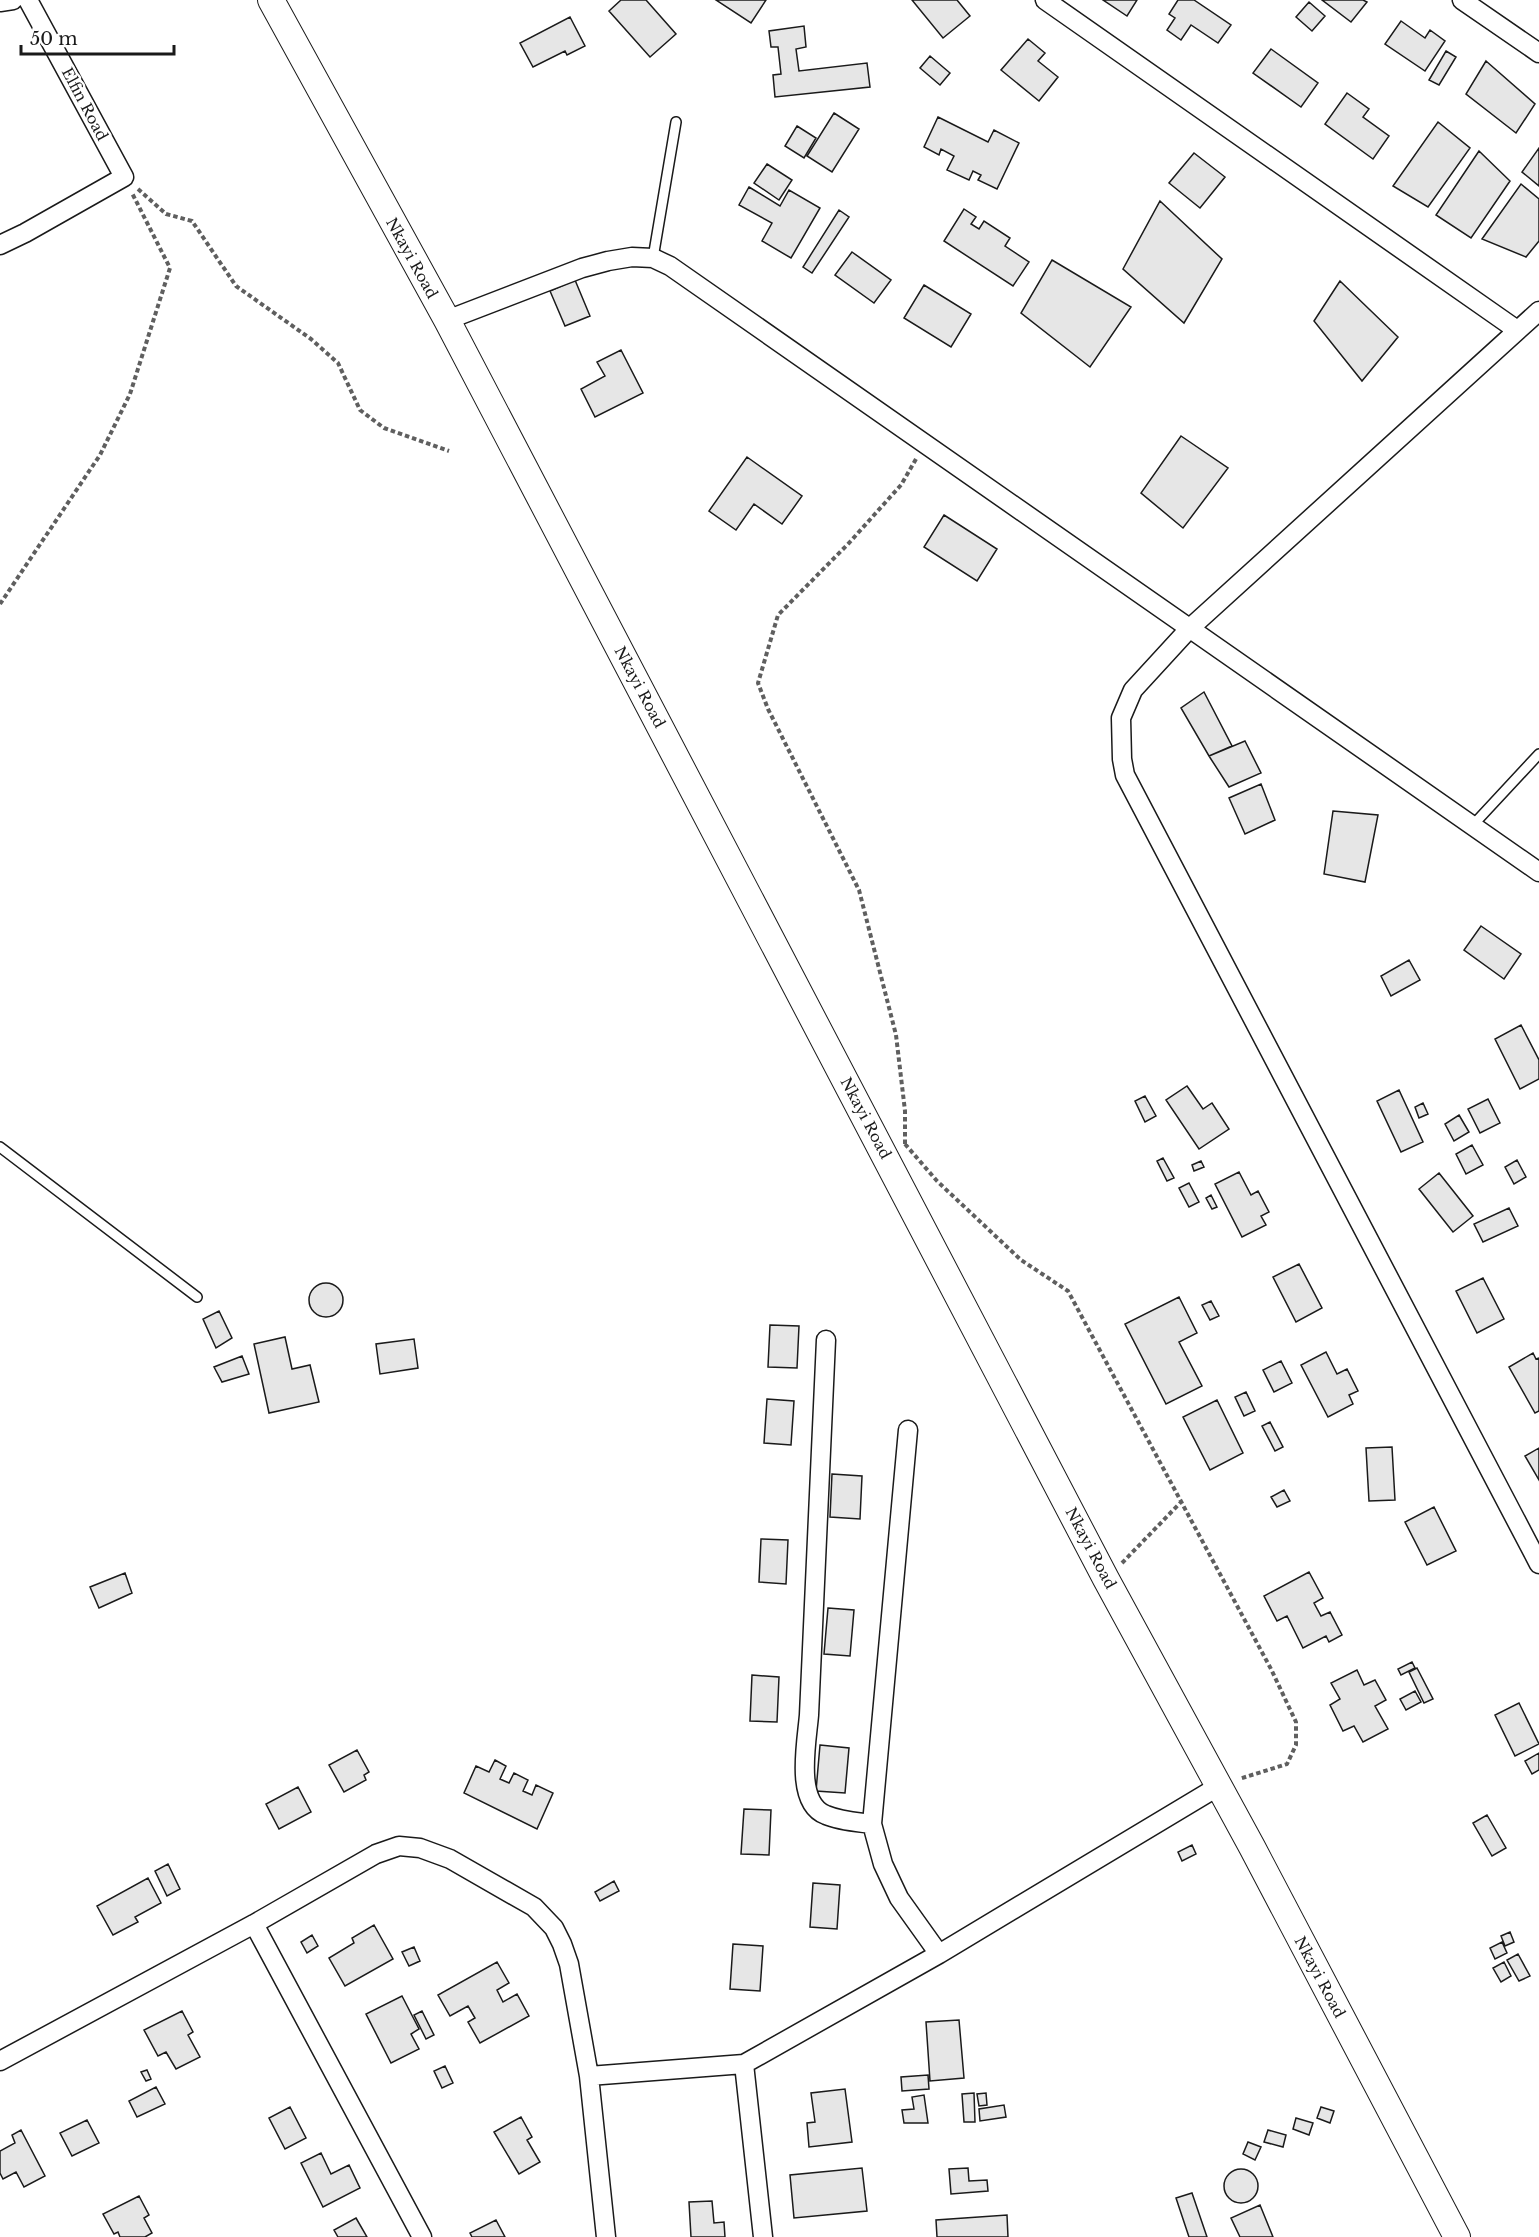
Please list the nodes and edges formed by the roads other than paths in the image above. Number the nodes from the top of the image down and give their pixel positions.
1 (13, 0) edge
2 (28, 0) edge
3 (271, 0) edge
4 (1045, 0) edge
5 (1461, 0) edge
6 (0, 2) edge
7 (1539, 53) edge
8 (676, 122) dead end
9 (0, 245) edge
10 (653, 258) junction
11 (1539, 311) edge
12 (447, 321) junction
13 (1516, 330) junction
14 (1190, 629) junction
15 (1539, 754) edge
16 (1473, 825) junction
17 (1539, 872) edge
18 (0, 1147) edge
19 (197, 1297) dead end
20 (826, 1340) dead end
21 (909, 1430) dead end
22 (1539, 1564) edge
23 (1219, 1786) junction
24 (872, 1824) junction
25 (254, 1924) junction
26 (939, 1954) junction
27 (0, 2061) edge
28 (744, 2064) junction
29 (589, 2076) junction
30 (422, 2237) edge
31 (606, 2237) edge
32 (763, 2237) edge
33 (1457, 2237) edge

1 - 6 street
2 - 9 street, Elfin Road
3 - 12 main road, Nkayi Road
4 - 13 street
5 - 7 street
8 - 10 lane
10 - 12 street
10 - 14 street
11 - 13 street
12 - 23 main road, Nkayi Road
13 - 14 street
14 - 16 street
14 - 22 street
15 - 16 lane
16 - 17 street
18 - 19 lane
20 - 24 street
21 - 24 street
23 - 26 street
23 - 33 main road, Nkayi Road
24 - 26 street
25 - 27 street
25 - 29 street
25 - 30 street
26 - 28 street
28 - 29 street
28 - 32 street
29 - 31 street

